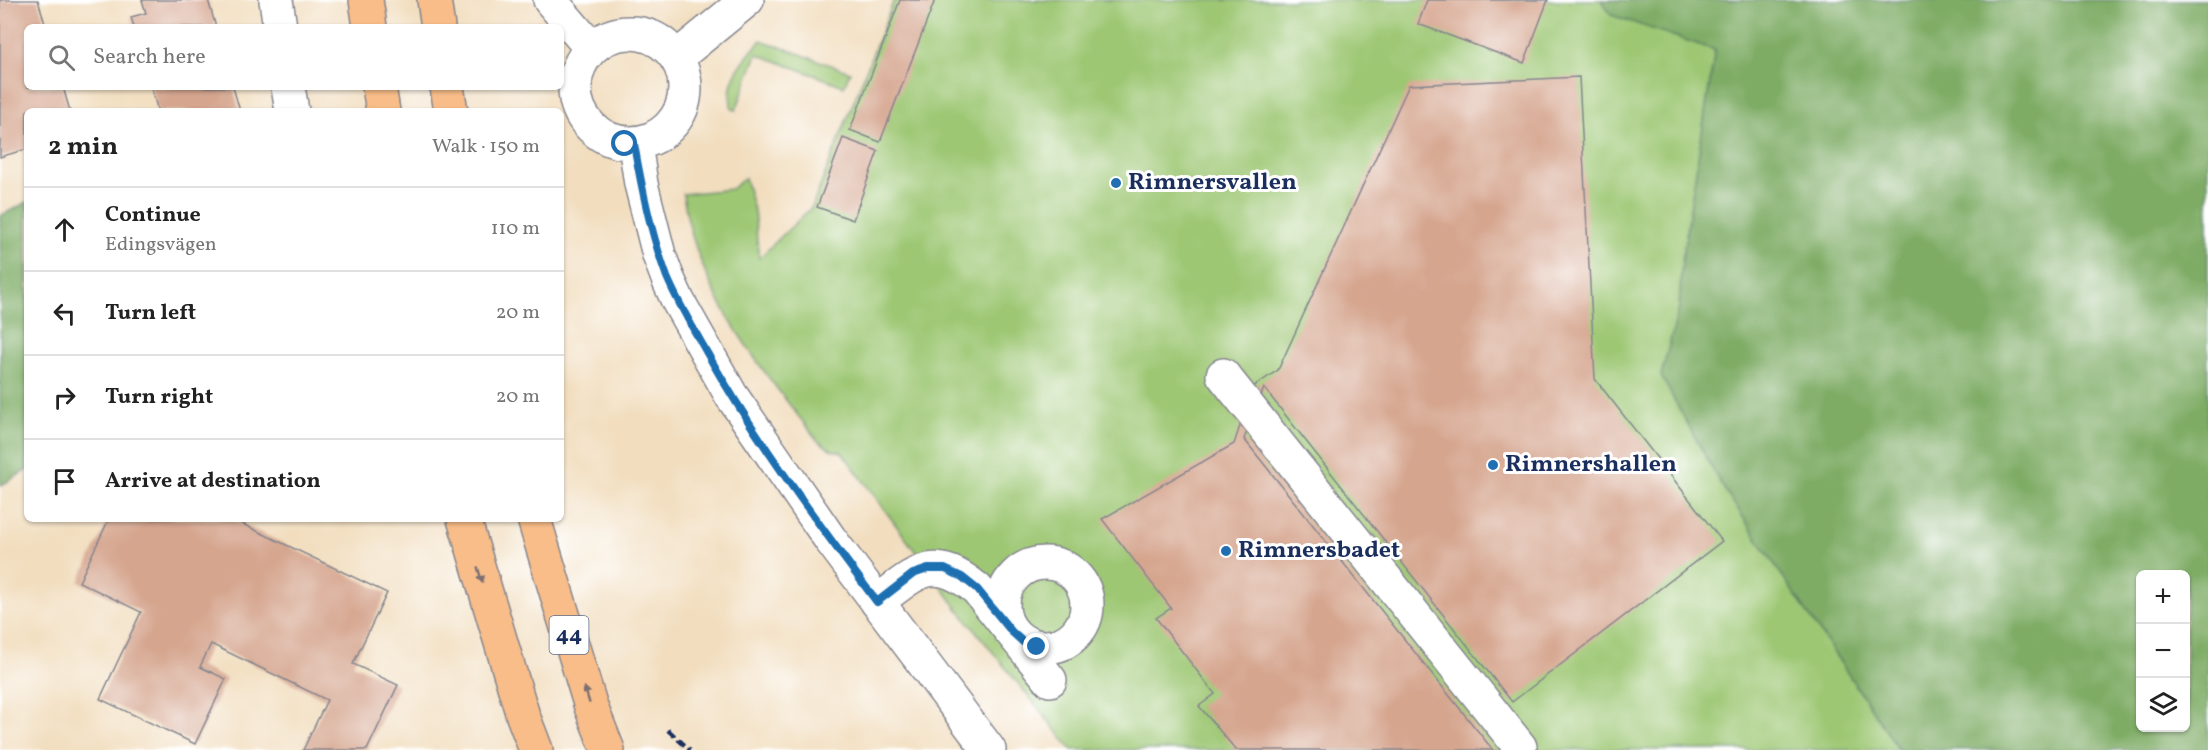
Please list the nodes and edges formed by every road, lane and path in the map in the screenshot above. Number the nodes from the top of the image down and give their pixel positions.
1 (276, 0) edge
2 (366, 0) edge
3 (434, 0) edge
4 (550, 0) edge
5 (747, 0) edge
6 (280, 24) edge
7 (370, 24) edge
8 (438, 24) edge
9 (591, 48) junction
10 (676, 58) junction
11 (288, 90) edge
12 (380, 90) edge
13 (448, 90) edge
14 (292, 108) edge
15 (382, 108) edge
16 (450, 108) edge
17 (634, 144) junction
18 (1223, 375) dead end
19 (465, 522) edge
20 (535, 522) edge
21 (877, 602) junction
22 (1050, 680) dead end
23 (1520, 747) dead end
24 (536, 750) edge
25 (608, 750) edge
26 (989, 750) edge

1 - 6 street
2 - 7 highway
3 - 8 highway
4 - 9 street
5 - 10 street
9 - 10 street
9 - 17 street
10 - 17 street
11 - 14 street
12 - 15 highway
13 - 16 highway
17 - 21 street
18 - 23 street
19 -> 24 highway
25 -> 20 highway, 44
21 - 22 street
21 - 26 street

